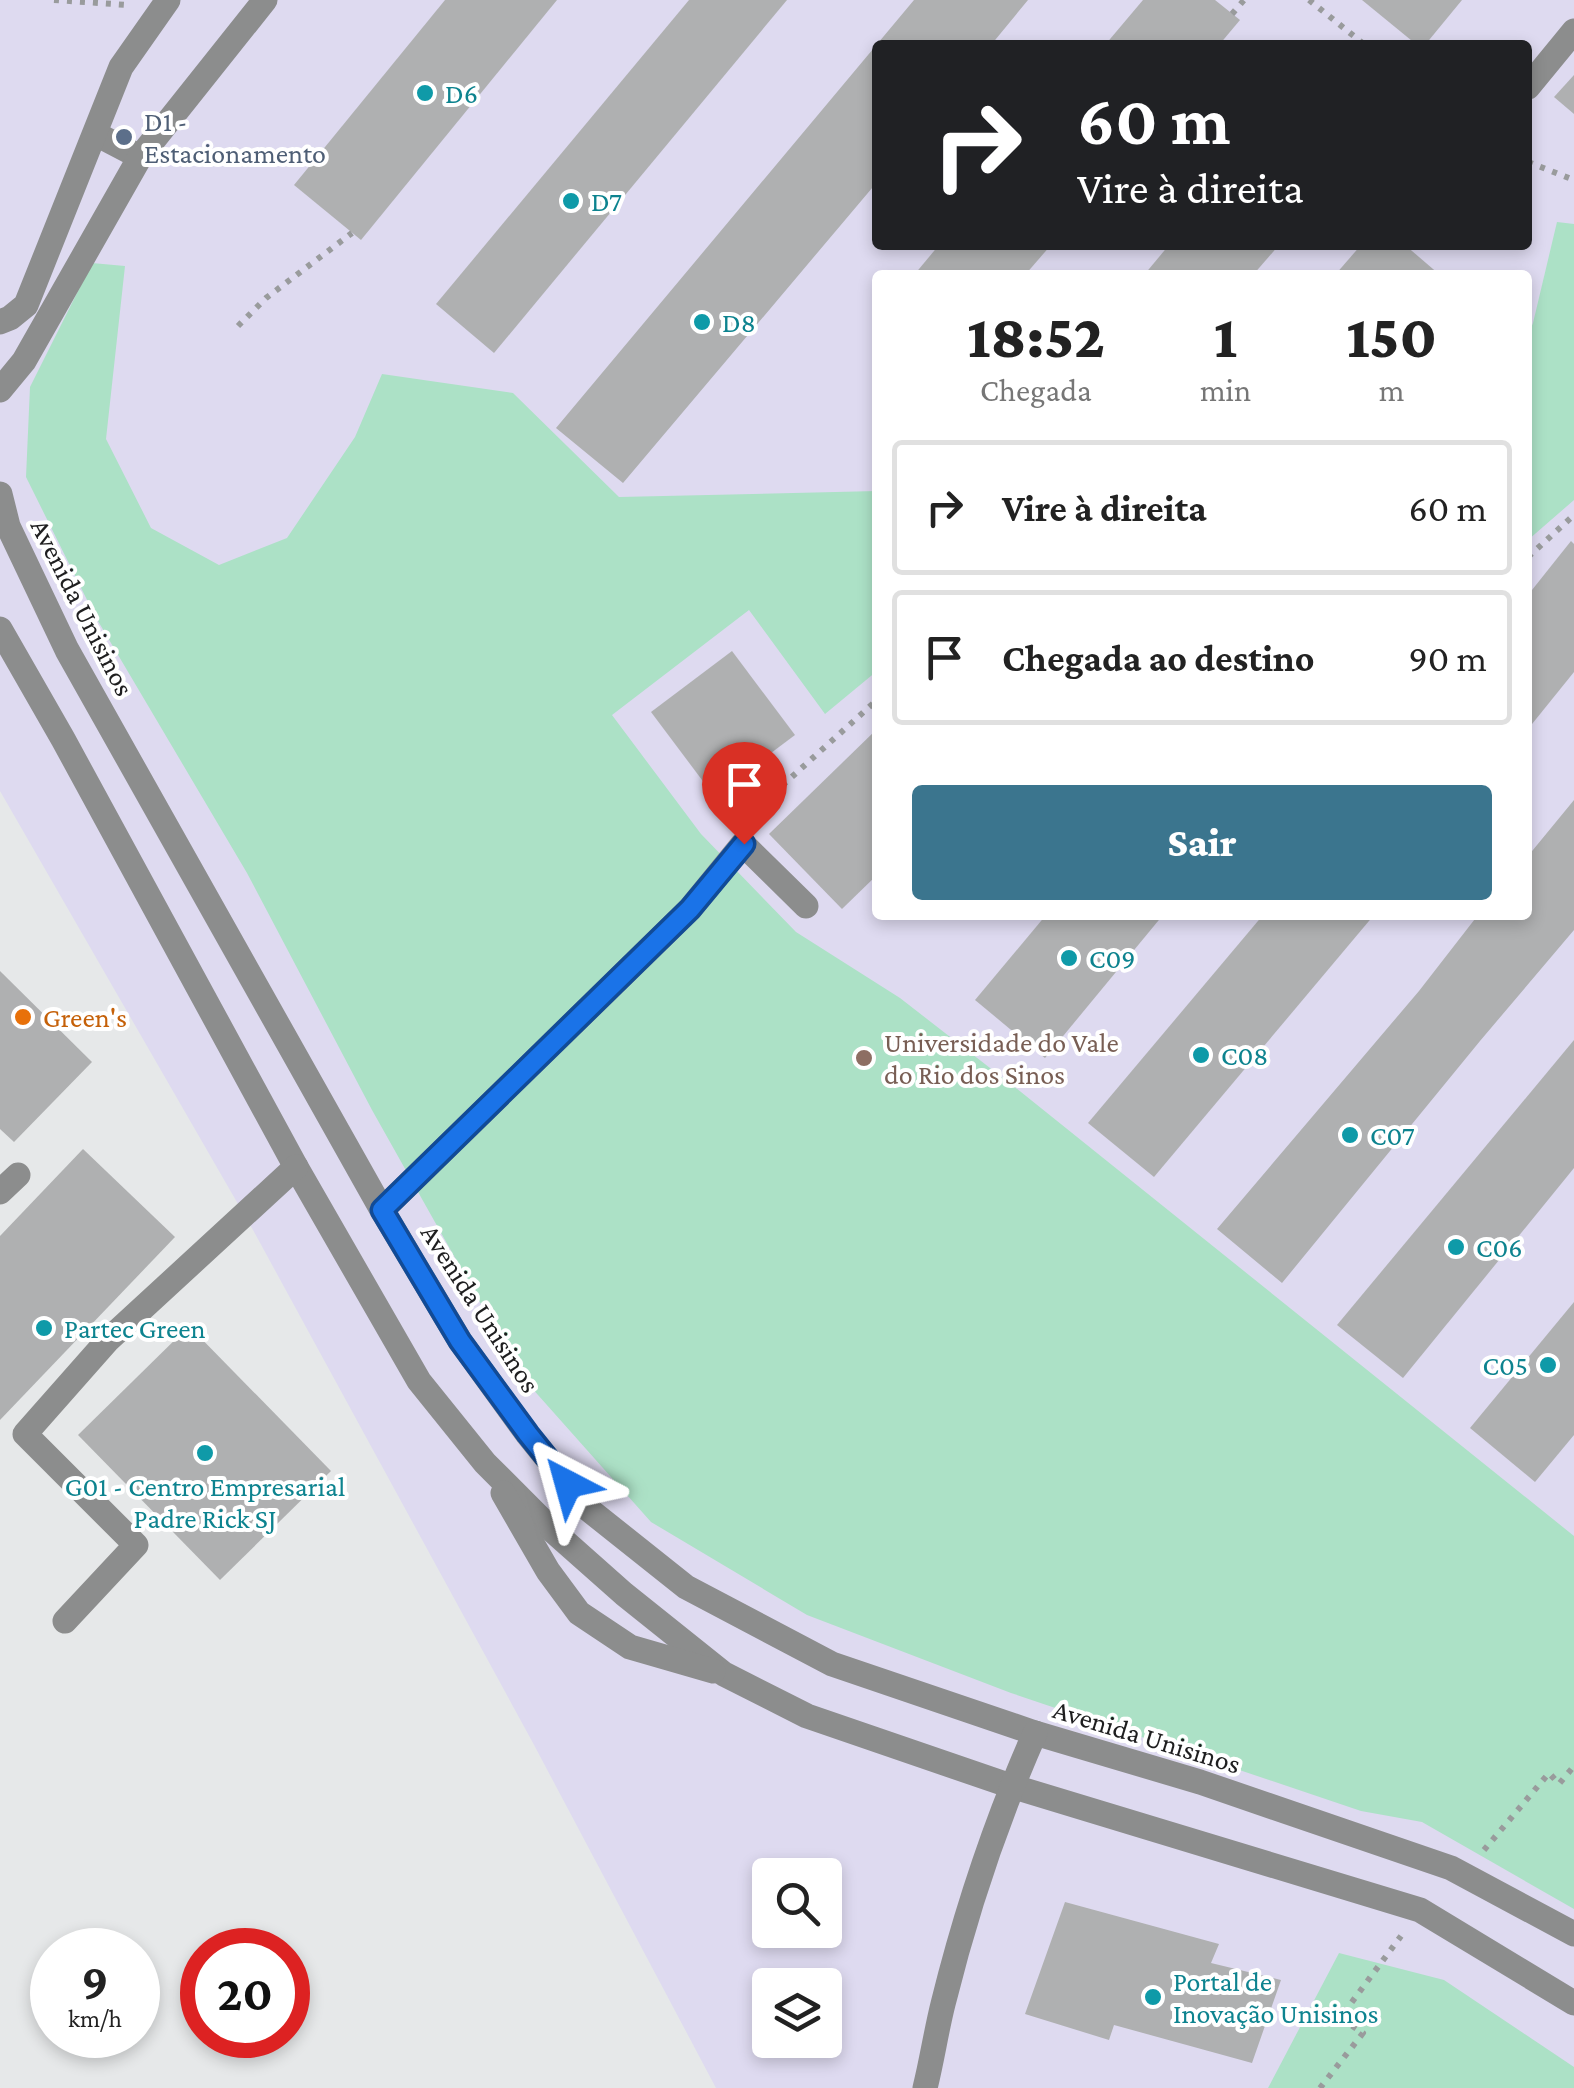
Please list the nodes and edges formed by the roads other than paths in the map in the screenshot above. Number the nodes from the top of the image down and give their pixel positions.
1 (168, 0) edge
2 (265, 0) edge
3 (1574, 31) edge
4 (1532, 82) edge
5 (96, 134) junction
6 (140, 156) junction
7 (0, 322) edge
8 (0, 390) edge
9 (0, 494) edge
10 (0, 628) edge
11 (806, 906) dead end
12 (296, 1167) junction
13 (382, 1210) junction
14 (486, 1463) junction
15 (624, 1594) junction
16 (579, 1613) junction
17 (64, 1621) dead end
18 (724, 1674) junction
19 (1035, 1733) junction
20 (1011, 1786) junction
21 (1574, 1934) edge
22 (1574, 2003) edge
23 (926, 2088) edge

1 - 5 lane
2 - 6 lane
3 - 4 lane
5 - 6 lane
5 - 7 lane
6 - 8 lane
9 - 13 lane, Avenida Unisinos
10 - 12 lane
11 - 13 lane
12 - 14 lane
12 - 17 lane
13 - 19 lane, Avenida Unisinos
14 - 15 lane
14 - 16 lane
15 - 16 lane
15 - 18 lane
16 - 18 lane
18 - 20 lane
19 - 20 lane
19 - 21 lane, Avenida Unisinos
20 - 22 lane
20 - 23 lane

